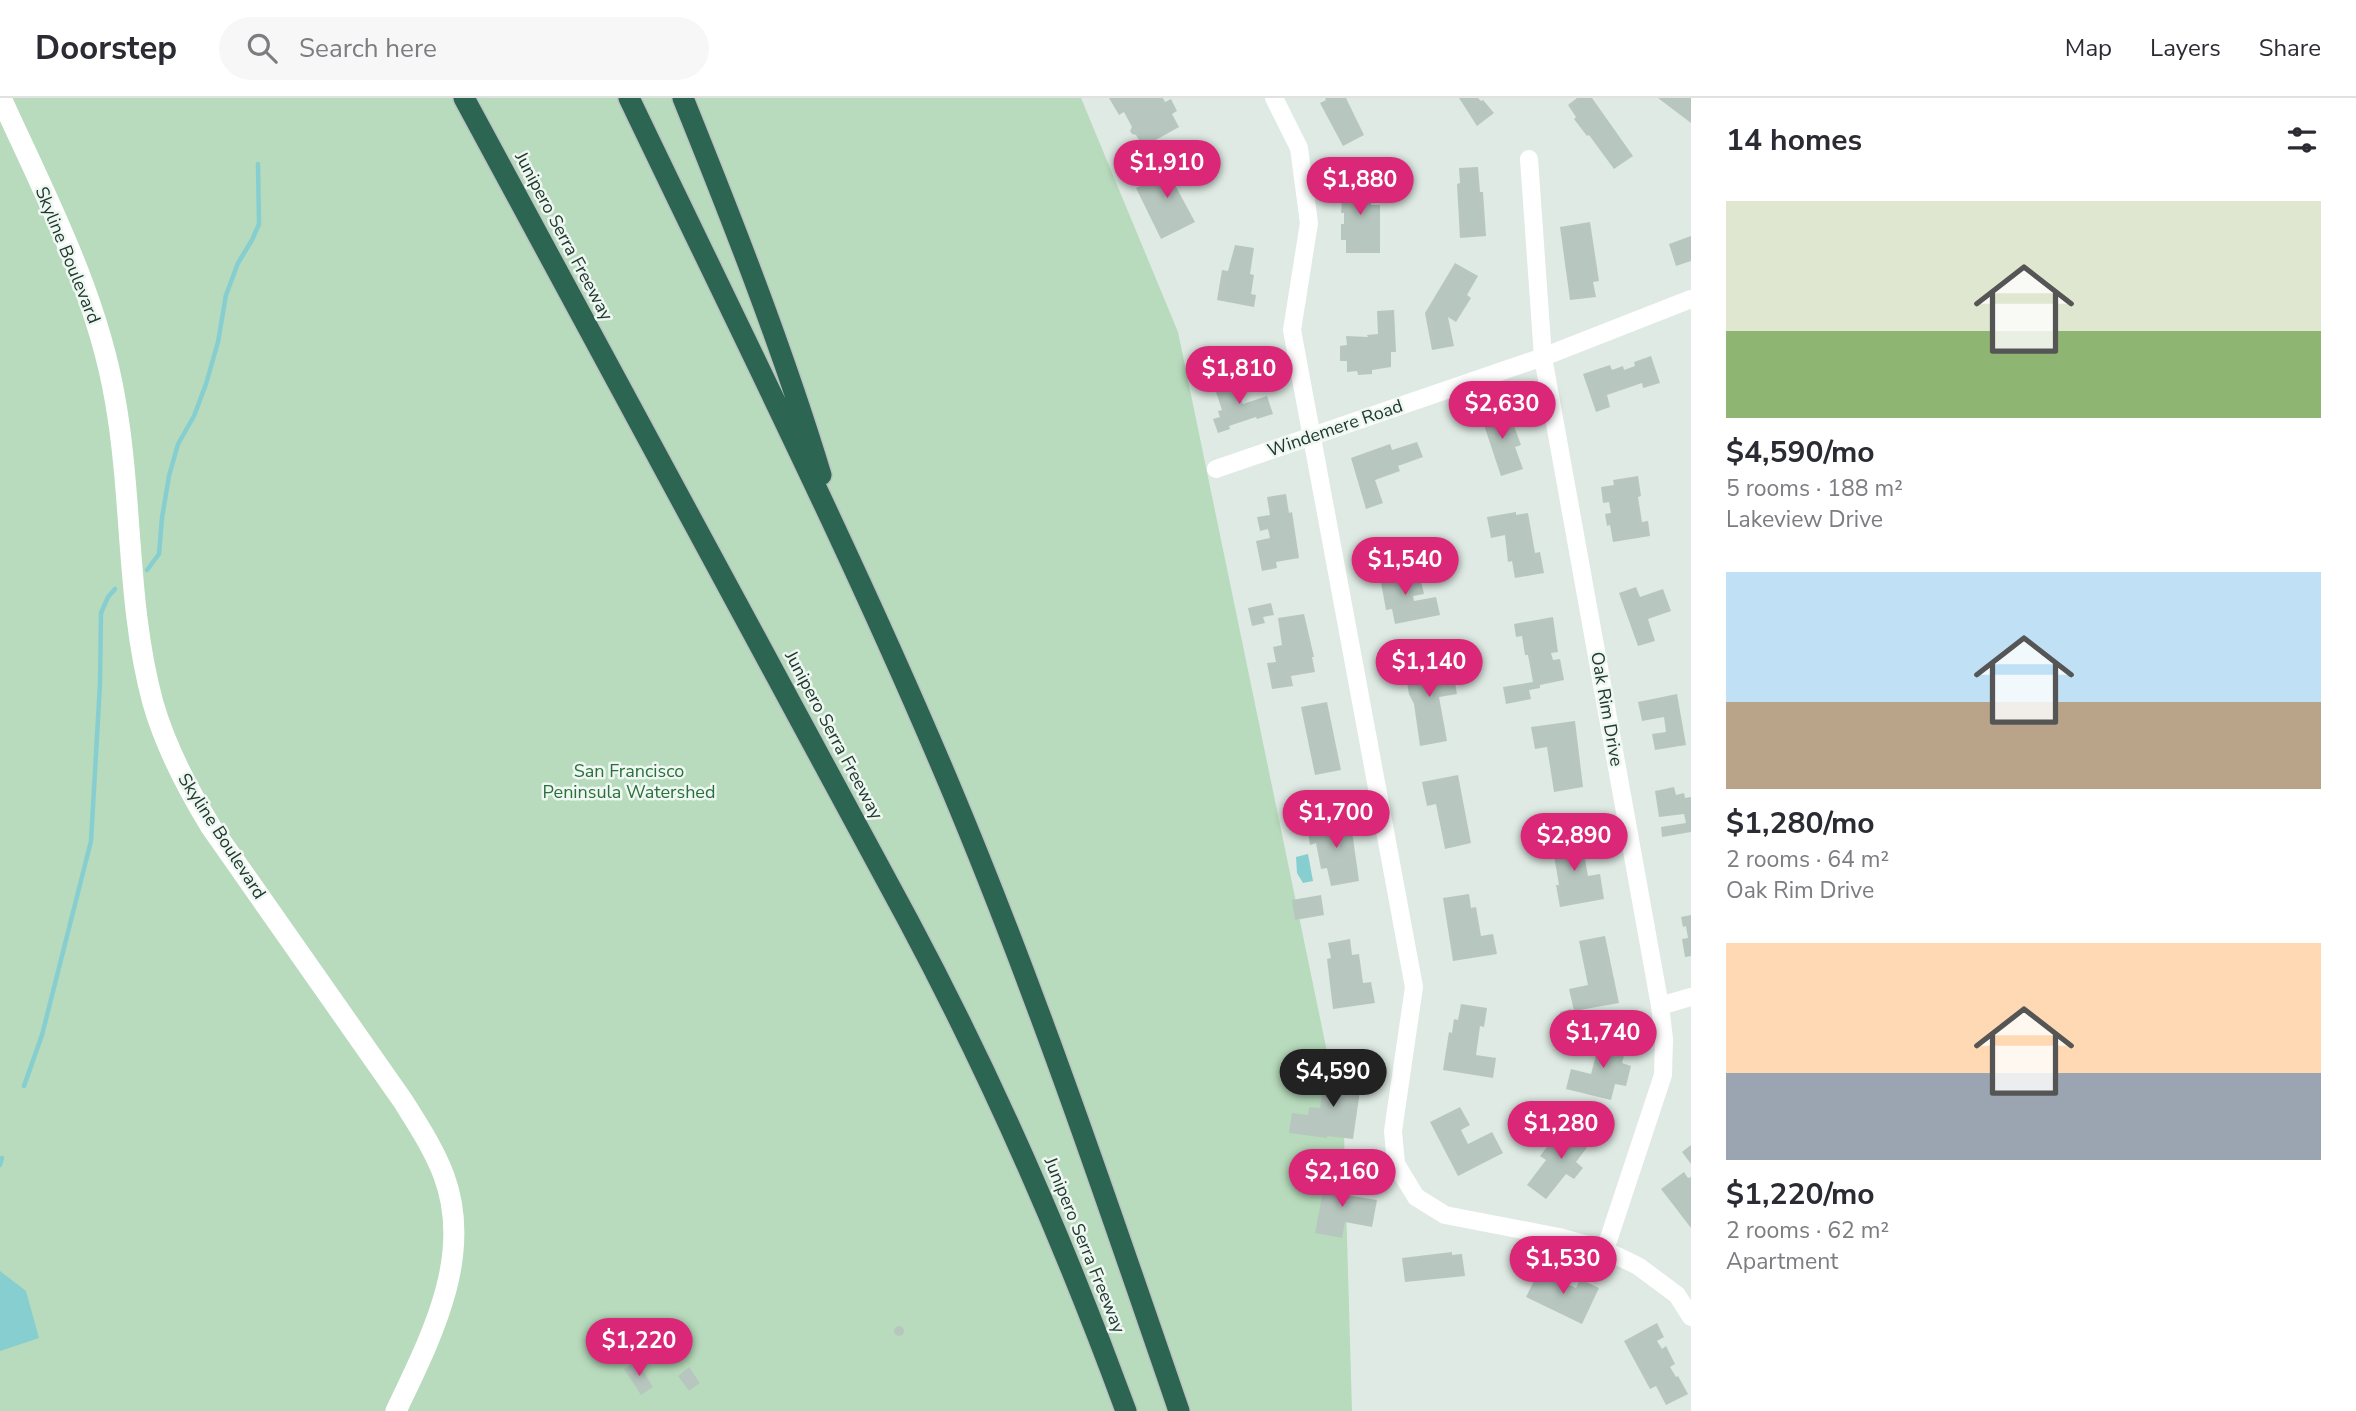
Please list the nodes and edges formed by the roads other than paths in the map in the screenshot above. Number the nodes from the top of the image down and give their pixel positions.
1 (1, 98) edge
2 (464, 98) edge
3 (629, 98) edge
4 (683, 98) edge
5 (1274, 98) edge
6 (1530, 159) dead end
7 (1691, 299) edge
8 (1543, 356) junction
9 (1311, 436) junction
10 (1216, 470) dead end
11 (840, 541) junction
12 (1691, 996) edge
13 (1660, 1006) junction
14 (1605, 1250) junction
15 (1691, 1317) edge
16 (396, 1411) edge
17 (1126, 1411) edge
18 (1178, 1411) edge

1 - 16 street, Skyline Boulevard
2 - 17 highway, Junipero Serra Freeway
3 - 11 highway, Junipero Serra Freeway
4 - 11 highway
5 - 9 street
6 - 8 street, Oak Rim Drive
7 - 8 street, Windemere Road
8 - 9 street, Windemere Road
8 - 13 street, Oak Rim Drive
9 - 10 street, Windemere Road
9 - 14 street
11 - 18 highway, Junipero Serra Freeway
12 - 13 street
13 - 14 street, Oak Rim Drive
14 - 15 street

